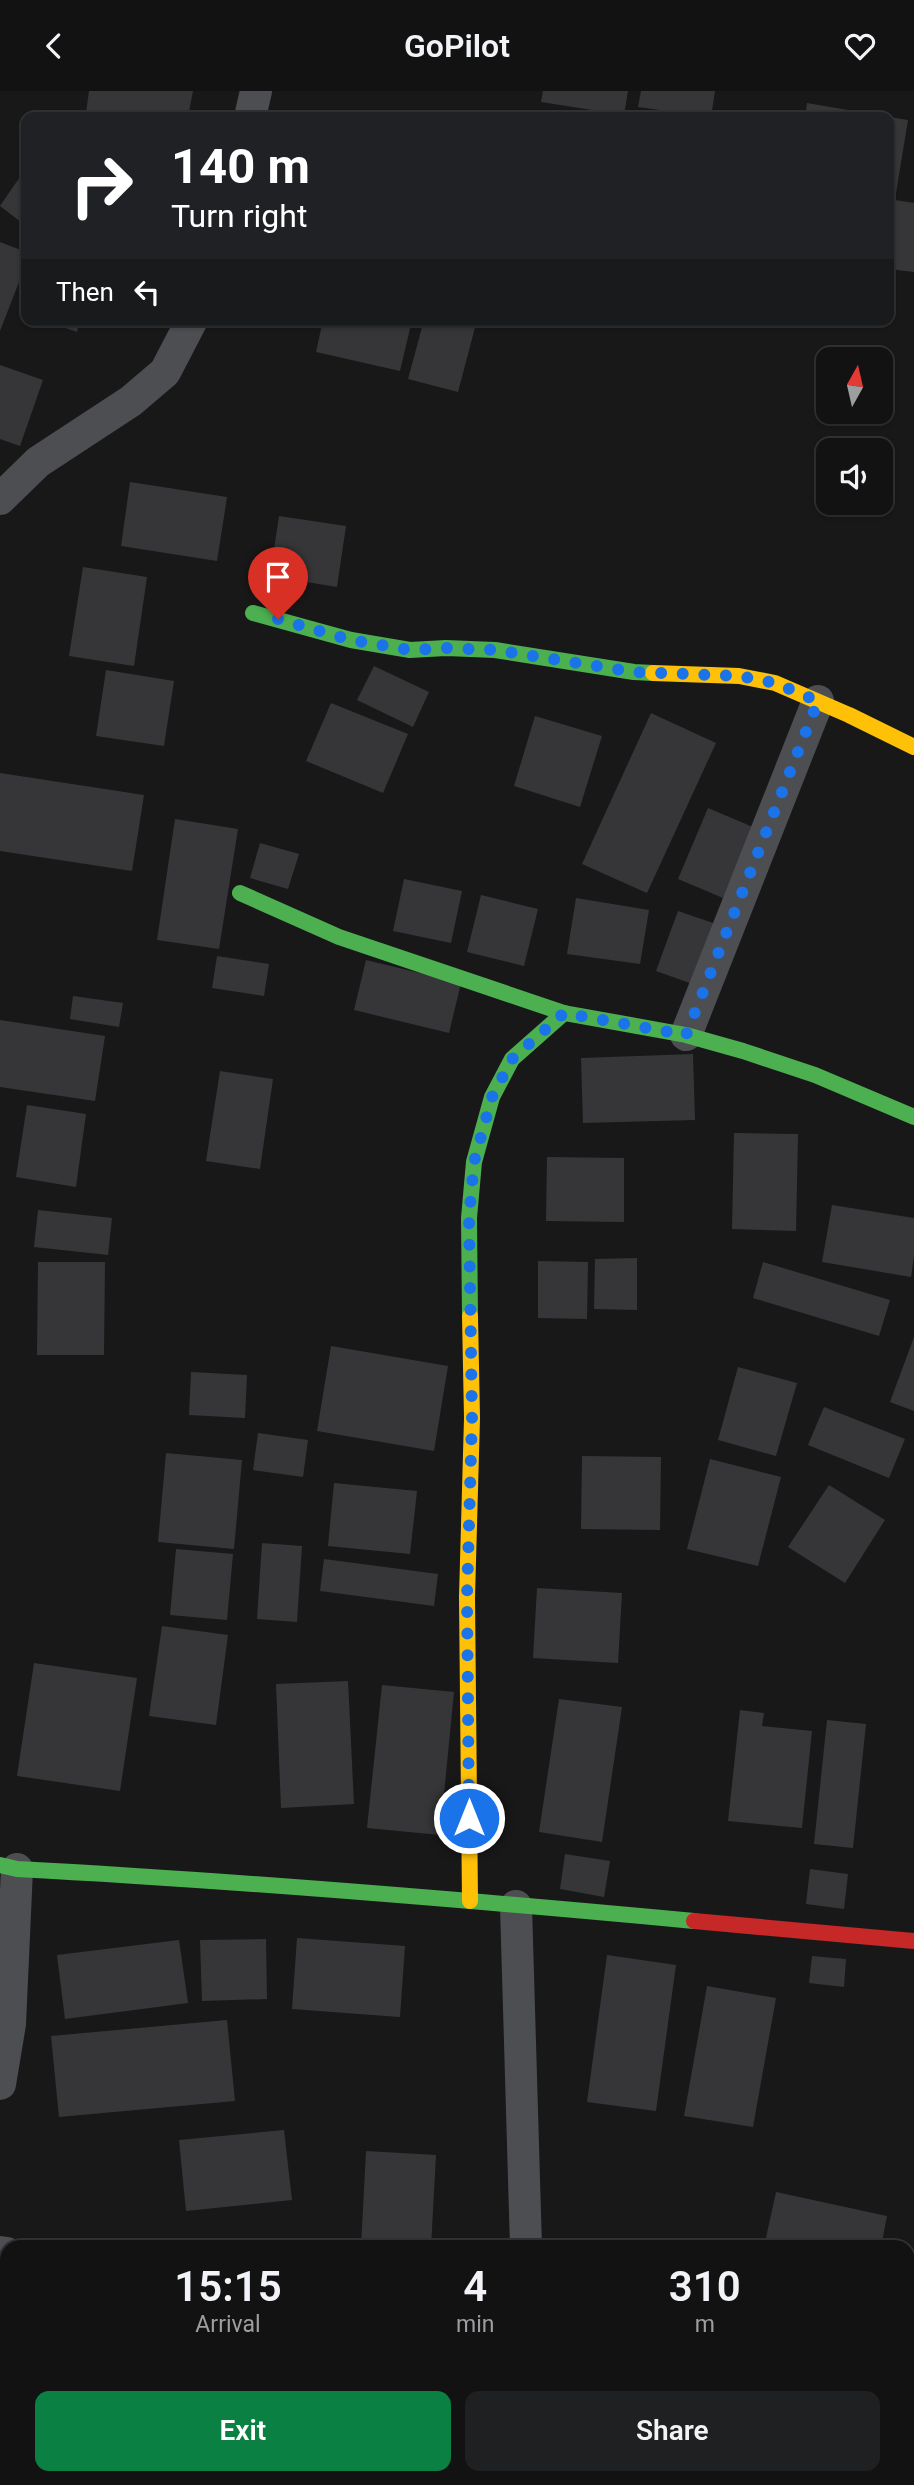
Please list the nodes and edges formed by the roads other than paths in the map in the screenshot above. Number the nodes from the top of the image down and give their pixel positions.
1 (256, 91) edge
2 (251, 112) edge
3 (189, 326) edge
4 (0, 499) edge
5 (253, 613) dead end
6 (818, 701) junction
7 (914, 747) edge
8 (240, 893) dead end
9 (564, 1013) junction
10 (686, 1035) junction
11 (914, 1117) edge
12 (9, 1867) edge
13 (470, 1901) junction
14 (516, 1906) junction
15 (914, 1941) edge
16 (0, 2084) edge
17 (526, 2240) edge

1 - 2 street
3 - 4 street
5 - 6 street
6 - 7 street
6 - 10 street
8 - 9 street
9 - 10 street
9 - 13 street
10 - 11 street
12 - 13 street
12 - 16 street
13 - 14 street
14 - 15 street
14 - 17 street

